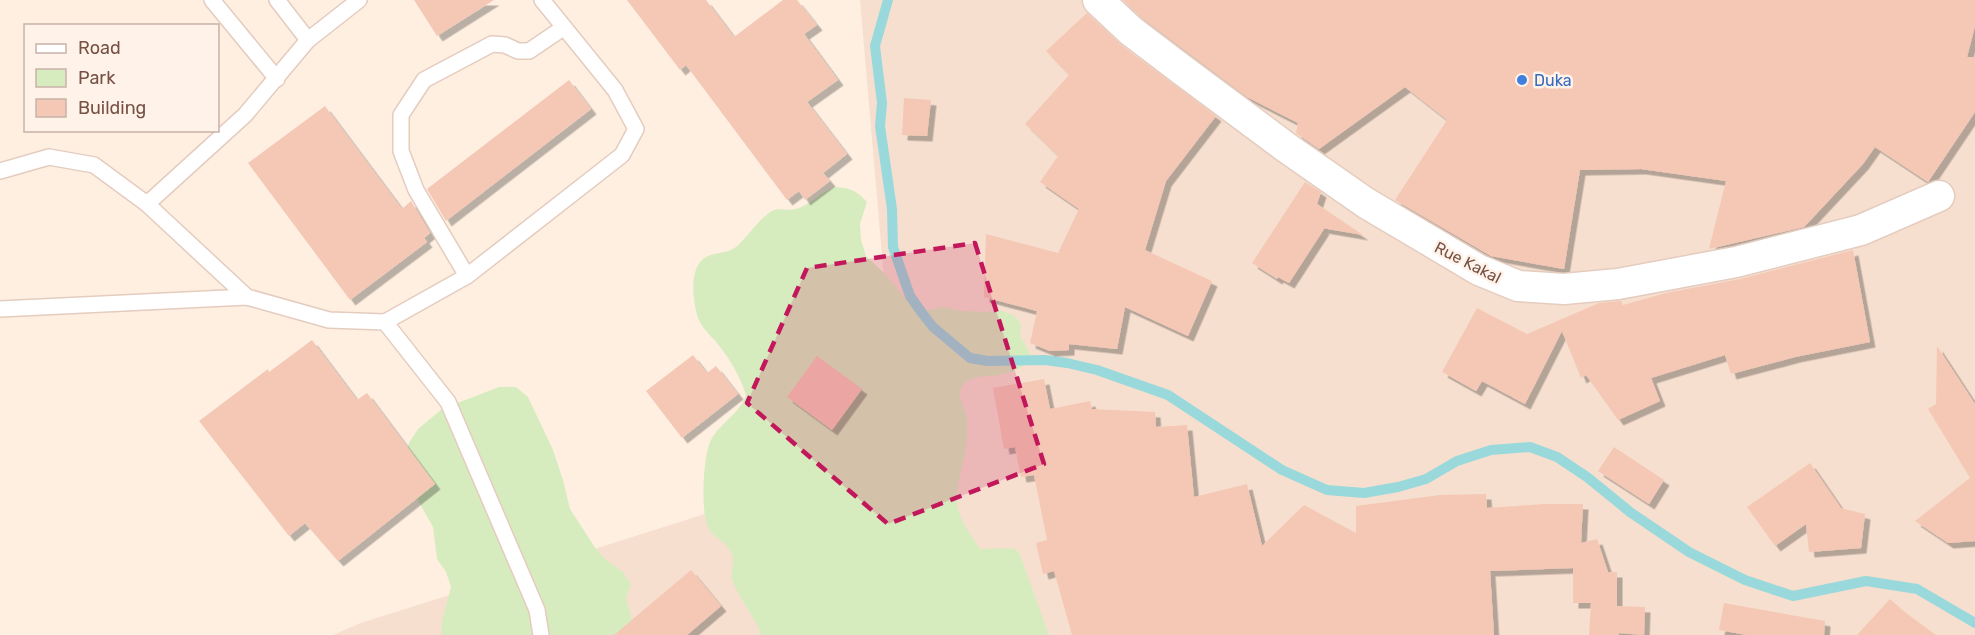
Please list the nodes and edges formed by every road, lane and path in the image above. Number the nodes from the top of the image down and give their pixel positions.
1 (212, 0) edge
2 (277, 0) edge
3 (359, 0) edge
4 (542, 0) edge
5 (1098, 0) edge
6 (563, 28) junction
7 (308, 40) junction
8 (277, 79) junction
9 (0, 171) edge
10 (1939, 196) dead end
11 (147, 204) junction
12 (467, 276) junction
13 (247, 297) junction
14 (0, 309) edge
15 (385, 322) junction
16 (541, 635) edge

1 - 8 lane
2 - 7 lane
3 - 7 lane
4 - 6 lane
5 - 10 street, Rue Kakal
6 - 12 lane
6 - 12 lane
7 - 8 lane
8 - 11 lane
9 - 11 lane
11 - 13 lane
12 - 15 lane
13 - 14 lane
13 - 15 lane
15 - 16 lane

